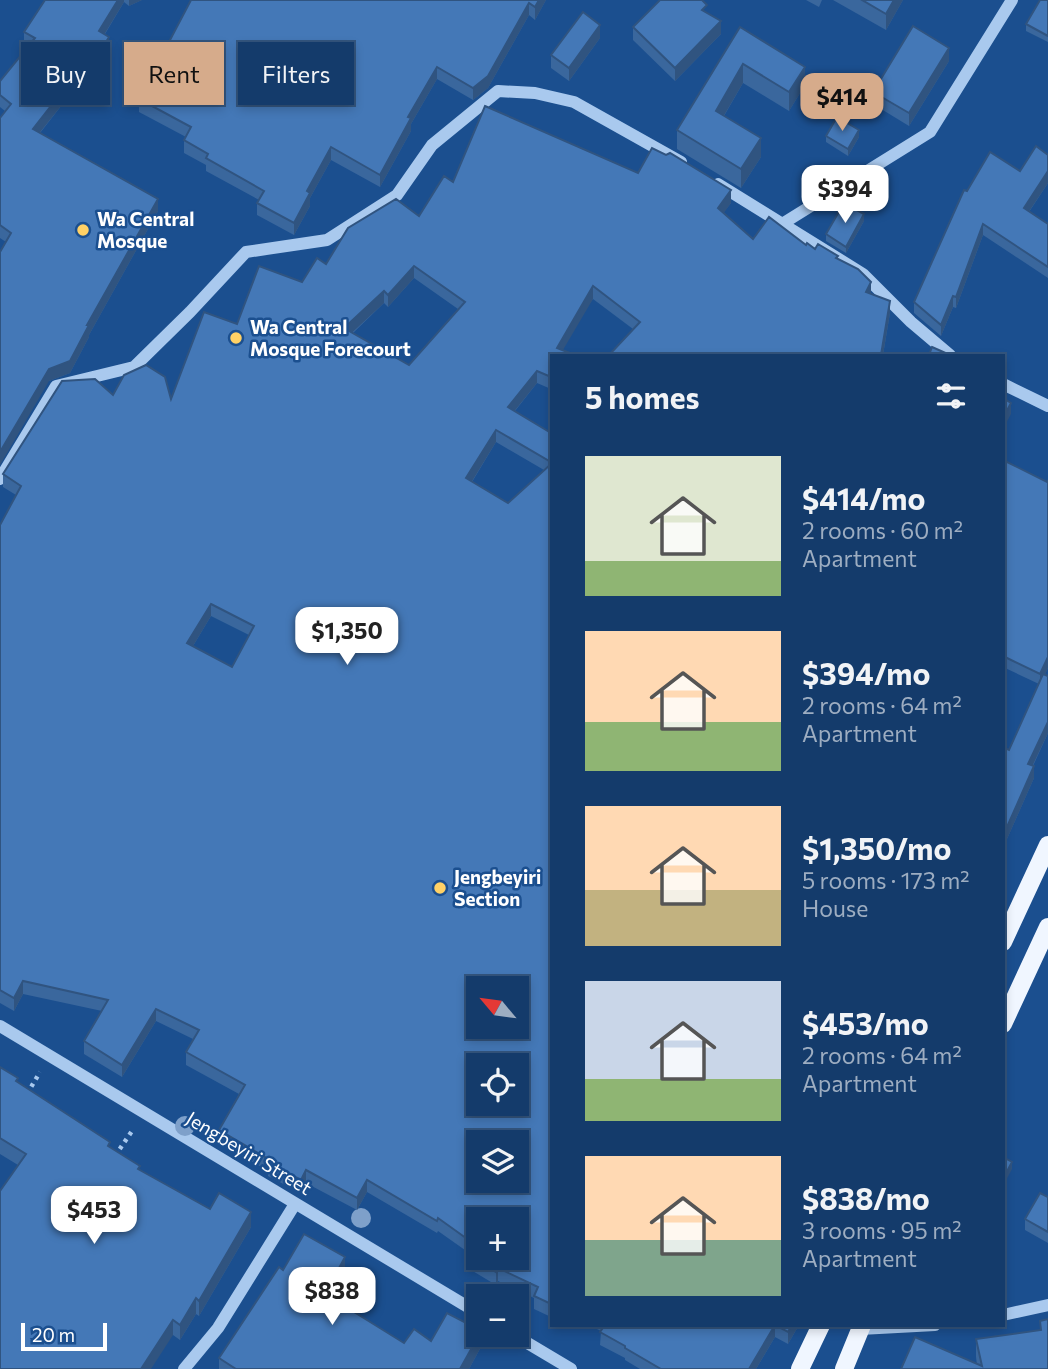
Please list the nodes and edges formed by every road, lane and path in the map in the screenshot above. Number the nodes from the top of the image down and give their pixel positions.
1 (1012, 0) edge
2 (689, 166) edge
3 (712, 181) edge
4 (782, 224) junction
5 (949, 354) edge
6 (1005, 385) edge
7 (1048, 406) edge
8 (0, 479) edge
9 (1048, 845) edge
10 (1048, 927) edge
11 (1005, 938) edge
12 (1005, 1020) edge
13 (0, 1026) edge
14 (49, 1056) junction
15 (22, 1102) edge
16 (145, 1113) junction
17 (108, 1166) edge
18 (295, 1203) junction
19 (1048, 1305) edge
20 (466, 1306) edge
21 (1005, 1315) edge
22 (820, 1327) edge
23 (861, 1327) edge
24 (529, 1344) edge
25 (184, 1369) edge
26 (571, 1369) edge
27 (800, 1369) edge
28 (844, 1369) edge

1 - 4 street
2 - 8 street
3 - 4 street
4 - 5 street
6 - 7 street
9 - 11 main road
10 - 12 main road
13 - 14 street, Jengbeyiri Street
14 - 15 path
14 - 16 street, Jengbeyiri Street
16 - 17 path
16 - 18 street, Jengbeyiri Street
18 - 20 street, Jengbeyiri Street
18 - 25 street
19 - 21 street
22 - 27 main road
23 - 28 main road
24 - 26 street

